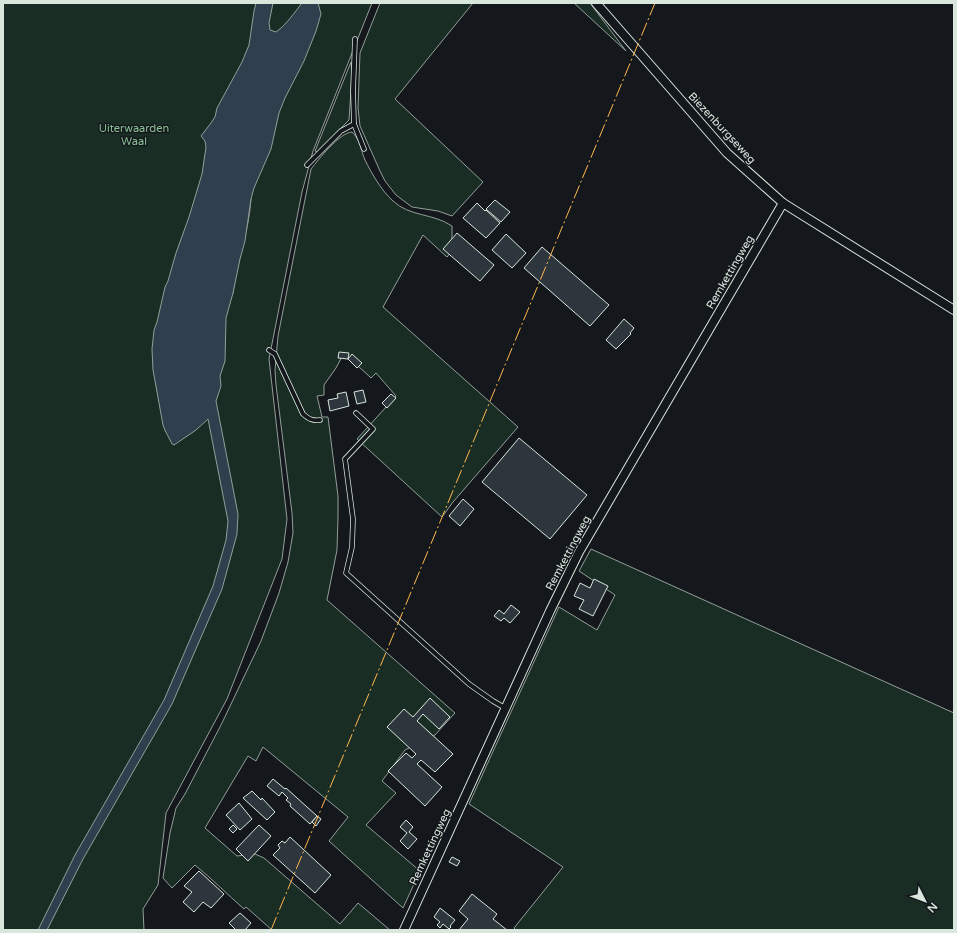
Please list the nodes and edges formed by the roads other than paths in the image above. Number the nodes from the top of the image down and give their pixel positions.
1 (596, 3) edge
2 (355, 39) dead end
3 (354, 124) junction
4 (364, 150) dead end
5 (307, 165) dead end
6 (783, 202) junction
7 (954, 310) edge
8 (269, 350) dead end
9 (356, 413) dead end
10 (320, 420) dead end
11 (506, 708) junction
12 (404, 930) edge

1 - 6 street, Biezenburgseweg
2 - 3 lane
3 - 4 lane
3 - 5 lane
6 - 7 street, Biezenburgseweg
6 - 11 street, Remkettingweg
8 - 10 lane
9 - 11 lane
11 - 12 street, Remkettingweg

